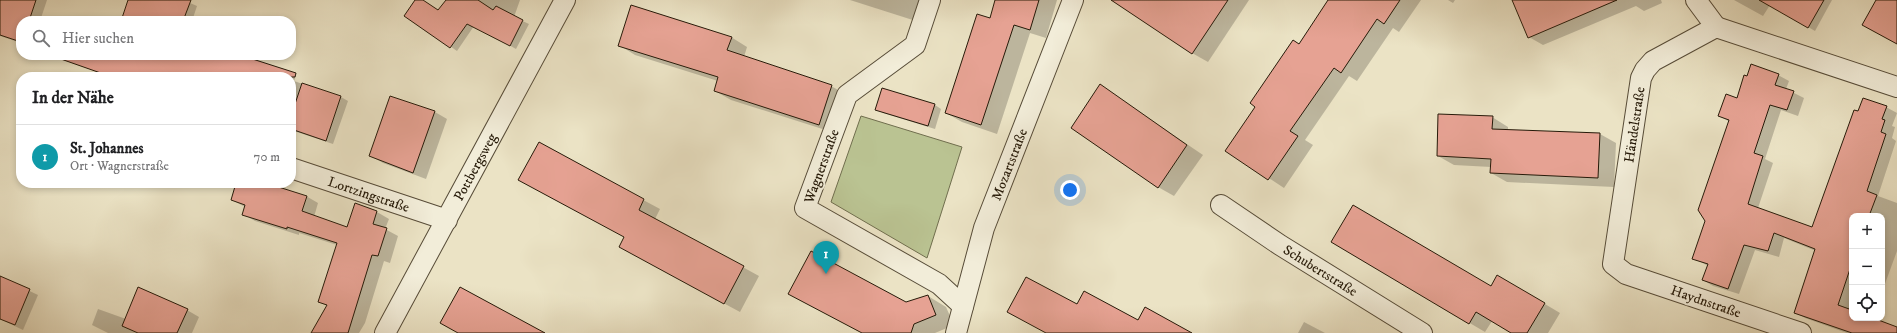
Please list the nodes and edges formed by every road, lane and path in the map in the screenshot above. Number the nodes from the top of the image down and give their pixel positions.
1 (565, 0) edge
2 (930, 0) edge
3 (1073, 0) edge
4 (1696, 0) edge
5 (1716, 27) junction
6 (1897, 87) edge
7 (296, 170) edge
8 (1221, 205) dead end
9 (447, 220) junction
10 (1613, 264) joint
11 (963, 306) junction
12 (384, 333) edge
13 (956, 333) edge
14 (1422, 333) edge
15 (1801, 333) edge

1 - 9 street, Pottbergsweg
2 - 11 street, Wagnerstraße
3 - 11 street, Mozartstraße
4 - 5 street
5 - 6 street
5 - 10 street, Händelstraße
7 - 9 street, Lortzingstraße
8 - 14 street, Schubertstraße
9 - 12 street, Pottbergsweg
10 - 15 street, Haydnstraße
11 - 13 street, Mozartstraße

